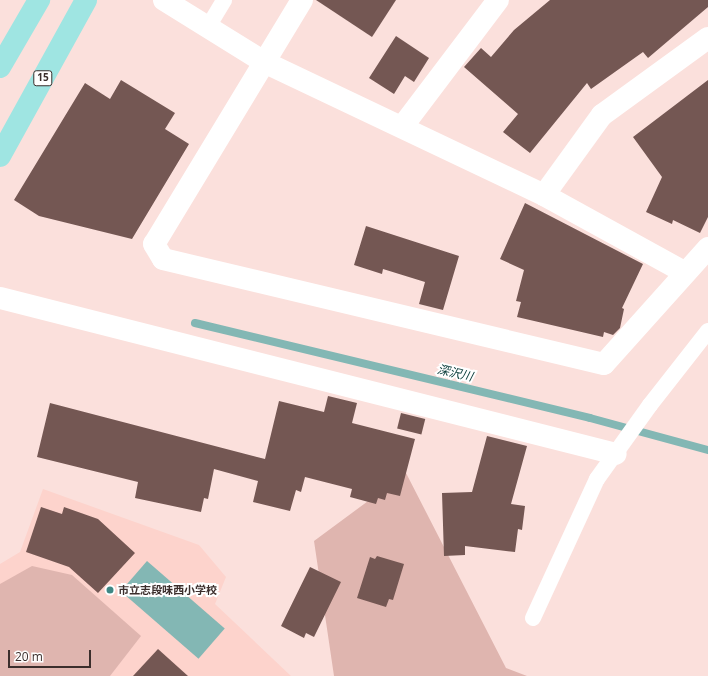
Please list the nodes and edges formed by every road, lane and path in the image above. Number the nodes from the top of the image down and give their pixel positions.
1 (39, 0) edge
2 (86, 0) edge
3 (164, 0) edge
4 (224, 0) edge
5 (302, 0) edge
6 (498, 0) edge
7 (208, 27) junction
8 (708, 38) edge
9 (2, 61) edge
10 (264, 62) junction
11 (402, 127) junction
12 (0, 156) edge
13 (544, 194) junction
14 (708, 248) edge
15 (684, 272) junction
16 (0, 298) edge
17 (708, 331) edge
18 (618, 450) junction
19 (533, 618) dead end

1 - 9 main road
2 - 12 main road, 15
3 - 7 street
4 - 7 lane
5 - 10 street
6 - 11 street
7 - 10 street
8 - 13 street
10 - 11 street
10 - 15 street
11 - 13 street
13 - 15 street
14 - 15 street
16 - 18 street
17 - 18 lane
18 - 19 lane

